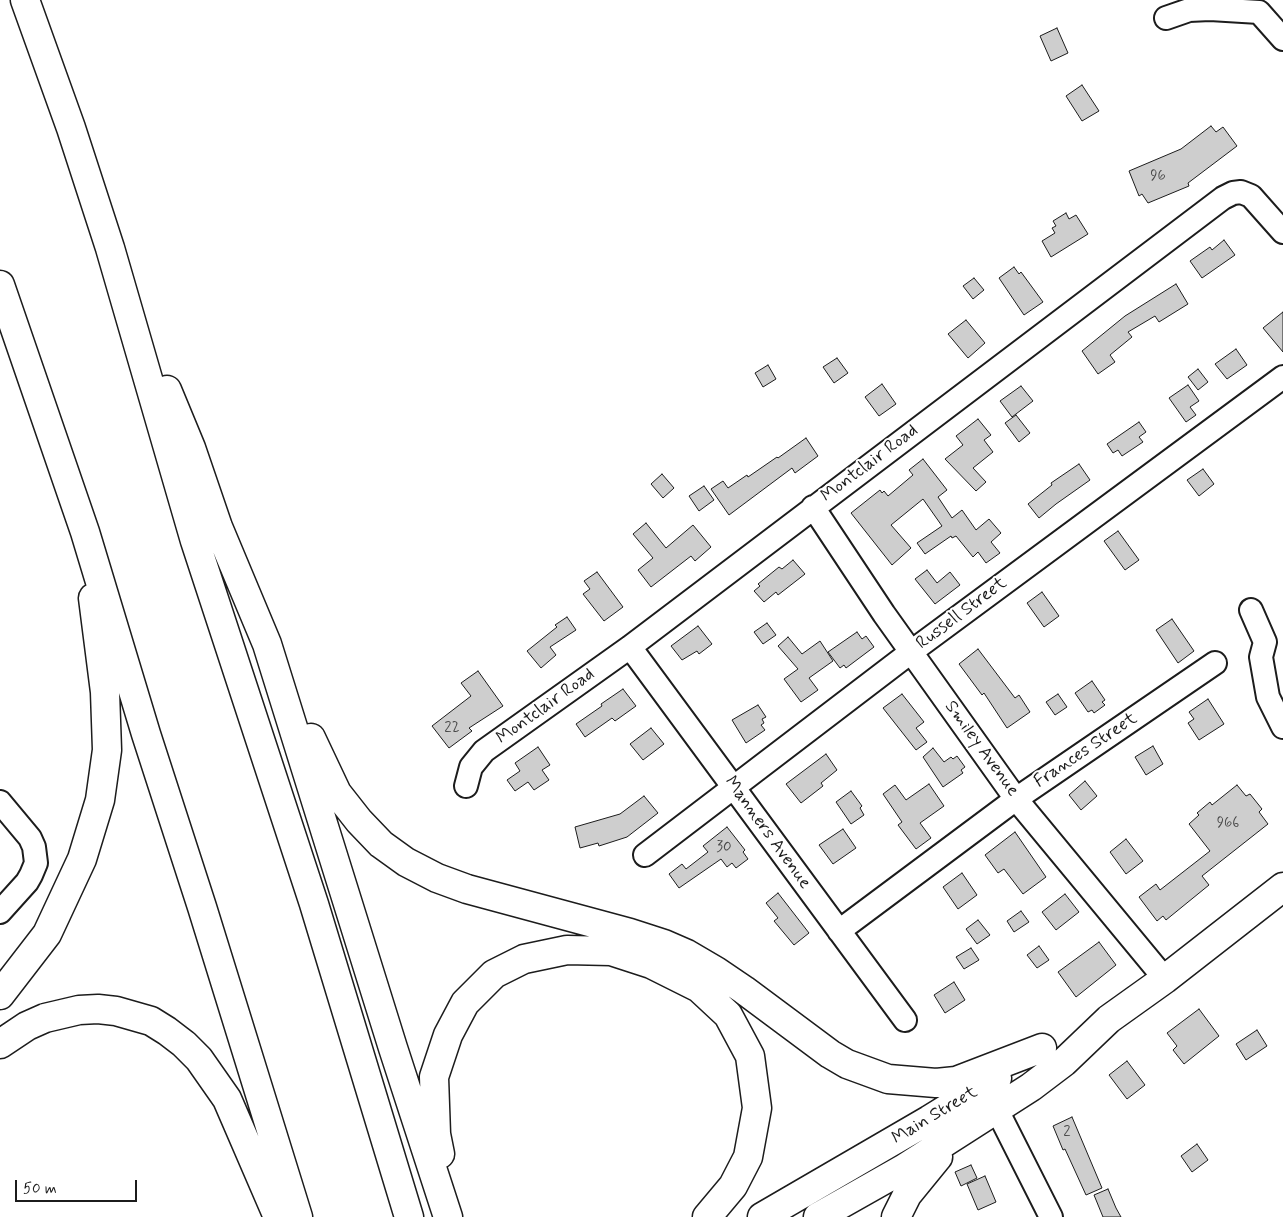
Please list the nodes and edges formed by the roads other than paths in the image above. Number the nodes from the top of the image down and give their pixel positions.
1 (25, 0) edge
2 (1262, 6) edge
3 (1166, 18) dead end
4 (1283, 39) edge
5 (1283, 232) edge
6 (110, 248) junction
7 (0, 285) edge
8 (1283, 377) edge
9 (813, 507) junction
10 (85, 532) junction
11 (1251, 610) dead end
12 (267, 644) junction
13 (630, 647) junction
14 (911, 652) junction
15 (1215, 663) dead end
16 (1283, 727) edge
17 (466, 786) dead end
18 (734, 788) junction
19 (1016, 799) junction
20 (0, 802) edge
21 (645, 855) dead end
22 (1283, 887) edge
23 (0, 912) edge
24 (839, 931) junction
25 (1165, 979) junction
26 (0, 995) edge
27 (1109, 1019) junction
28 (905, 1020) dead end
29 (0, 1044) edge
30 (1042, 1048) junction
31 (997, 1110) junction
32 (954, 1138) junction
33 (278, 1217) edge
34 (298, 1217) edge
35 (410, 1217) edge
36 (448, 1217) edge
37 (453, 1217) edge
38 (707, 1217) edge
39 (762, 1217) edge
40 (818, 1217) edge
41 (896, 1217) edge
42 (1051, 1217) edge

1 - 6 highway
2 - 3 street
2 - 4 street
5 - 9 street, Montclair Road
6 - 12 highway
6 - 35 highway
7 - 10 highway
8 - 14 street, Russell Street
9 - 13 street, Montclair Road
9 - 14 street, Smiley Avenue
10 - 26 highway
10 - 34 highway
11 - 16 street
12 - 30 highway
12 - 36 highway
13 - 17 street, Montclair Road
13 - 18 street, Manners Avenue
14 - 18 street, Russell Street
14 - 19 street, Smiley Avenue
15 - 19 street, Frances Street
18 - 21 street, Russell Street
18 - 24 street, Manners Avenue
19 - 24 street, Frances Street
19 - 25 street, Smiley Avenue
20 - 23 street
22 - 25 highway, Main Street
24 - 28 street, Manners Avenue
25 - 27 highway, Main Street
27 - 30 highway, Main Street
27 - 31 highway, Main Street
29 - 33 highway
30 - 39 highway, Main Street
31 - 32 highway, Main Street
31 - 42 street
32 - 40 highway, Main Street
32 - 41 highway
37 - 38 highway

